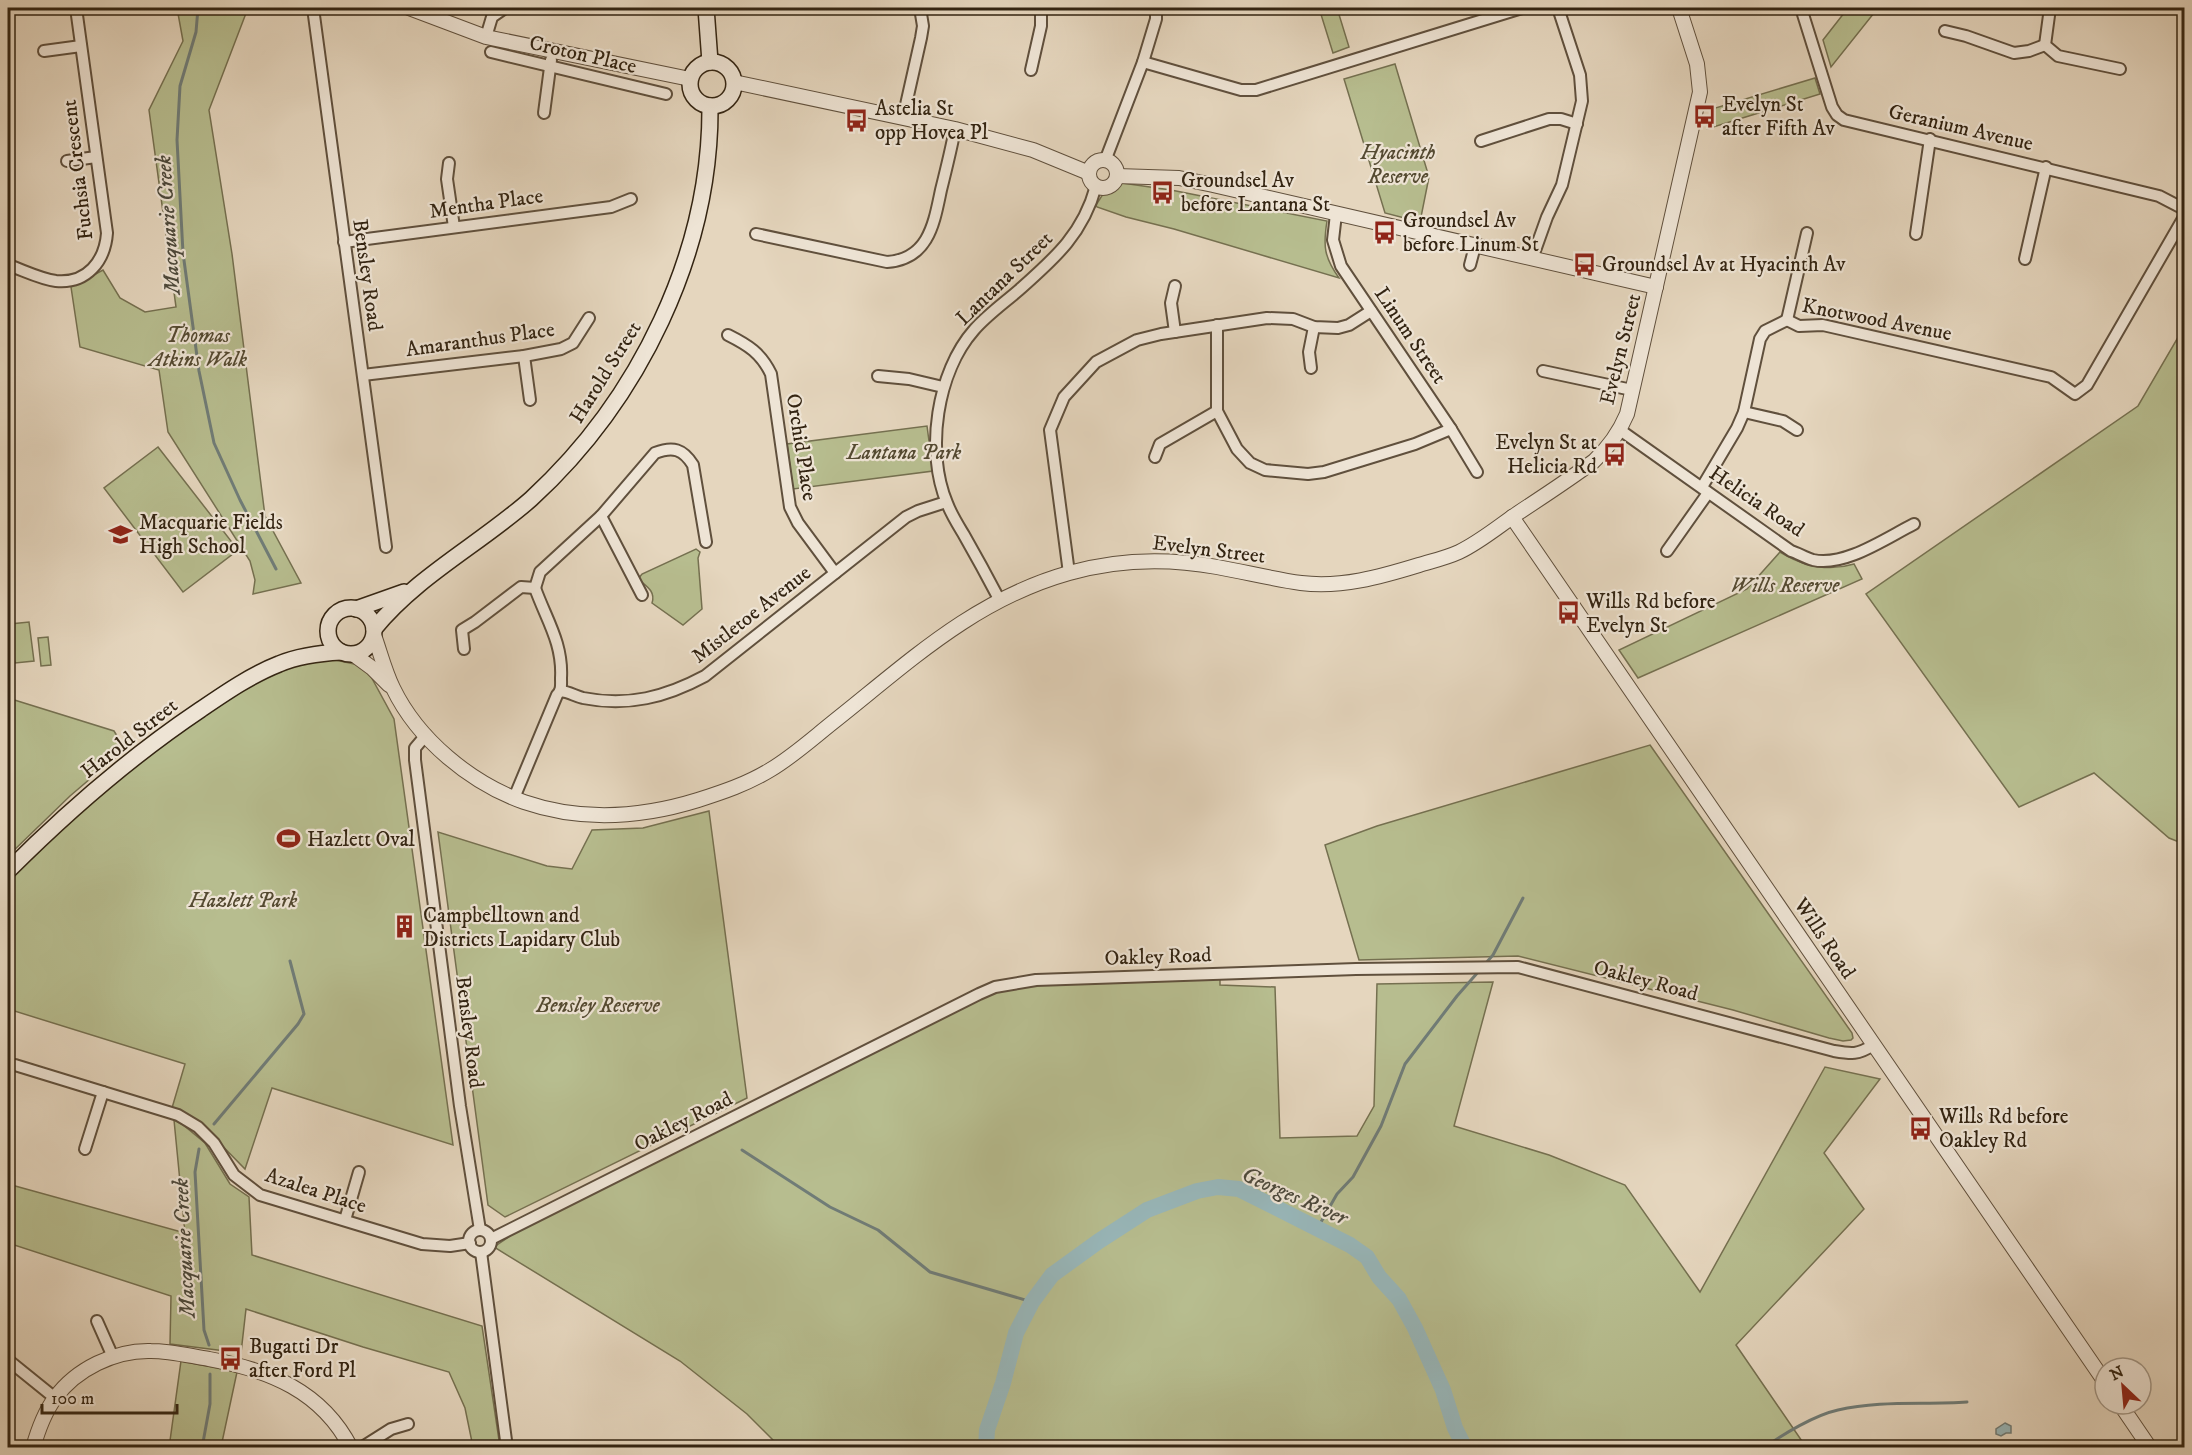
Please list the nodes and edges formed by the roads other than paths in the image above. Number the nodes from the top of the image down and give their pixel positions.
1 (76, 8) edge
2 (313, 8) edge
3 (409, 8) edge
4 (505, 8) edge
5 (706, 8) edge
6 (920, 8) edge
7 (1041, 8) edge
8 (1156, 8) edge
9 (1522, 8) edge
10 (1557, 8) edge
11 (1679, 8) edge
12 (1801, 8) edge
13 (2050, 8) edge
14 (1945, 31) dead end
15 (486, 37) junction
16 (2045, 45) junction
17 (81, 46) junction
18 (44, 51) dead end
19 (550, 51) junction
20 (491, 52) dead end
21 (710, 62) junction
22 (1143, 62) junction
23 (552, 67) junction
24 (2120, 69) dead end
25 (1031, 70) dead end
26 (690, 80) junction
27 (734, 82) junction
28 (666, 94) dead end
29 (710, 106) junction
30 (544, 113) dead end
31 (903, 118) junction
32 (1577, 124) junction
33 (955, 129) junction
34 (1930, 139) junction
35 (1481, 141) dead end
36 (96, 157) junction
37 (67, 161) dead end
38 (1105, 161) junction
39 (449, 163) dead end
40 (2046, 167) junction
41 (1089, 173) junction
42 (1117, 176) junction
43 (1096, 186) junction
44 (631, 199) dead end
45 (2184, 209) edge
46 (1336, 214) junction
47 (2184, 217) edge
48 (454, 227) junction
49 (1807, 233) dead end
50 (756, 234) dead end
51 (1916, 234) dead end
52 (344, 242) junction
53 (1475, 246) junction
54 (2025, 259) dead end
55 (1532, 260) junction
56 (8, 265) edge
57 (1470, 265) dead end
58 (1175, 286) dead end
59 (1656, 287) junction
60 (1371, 311) junction
61 (589, 318) dead end
62 (1787, 320) junction
63 (1217, 325) junction
64 (1314, 327) junction
65 (1175, 332) junction
66 (728, 335) dead end
67 (524, 356) junction
68 (1311, 368) dead end
69 (1543, 371) dead end
70 (363, 375) junction
71 (878, 375) dead end
72 (943, 387) junction
73 (1632, 390) junction
74 (530, 400) dead end
75 (1217, 411) junction
76 (1744, 412) junction
77 (1451, 429) junction
78 (1620, 430) junction
79 (1797, 430) dead end
80 (1155, 458) dead end
81 (1477, 472) dead end
82 (1705, 490) junction
83 (946, 502) junction
84 (601, 516) junction
85 (1512, 518) junction
86 (1914, 524) dead end
87 (706, 542) dead end
88 (386, 547) dead end
89 (1667, 551) dead end
90 (835, 573) junction
91 (1069, 573) junction
92 (414, 588) junction
93 (535, 588) junction
94 (642, 595) dead end
95 (999, 599) junction
96 (356, 609) junction
97 (328, 627) junction
98 (374, 632) junction
99 (464, 649) dead end
100 (347, 653) junction
101 (291, 660) junction
102 (393, 688) junction
103 (561, 691) junction
104 (426, 735) junction
105 (514, 798) junction
106 (8, 871) edge
107 (1873, 1045) junction
108 (8, 1066) edge
109 (104, 1092) junction
110 (85, 1149) dead end
111 (359, 1172) dead end
112 (345, 1220) junction
113 (480, 1230) junction
114 (491, 1239) junction
115 (470, 1243) junction
116 (481, 1252) junction
117 (97, 1321) dead end
118 (113, 1357) junction
119 (8, 1360) edge
120 (2093, 1365) edge
121 (55, 1398) junction
122 (2128, 1416) edge
123 (408, 1424) dead end
124 (33, 1448) edge
125 (351, 1448) edge
126 (361, 1448) edge
127 (507, 1448) edge
128 (2150, 1448) edge

1 - 17 street, Fuchsia Crescent
2 - 52 street, Bensley Road
3 - 15 street
4 - 15 street
5 - 21 main road
6 - 31 street
7 - 25 street
8 - 22 street
9 - 22 street
10 - 32 street
11 - 59 street, Evelyn Street
12 - 34 street, Geranium Avenue
13 - 16 street
14 - 16 street
15 - 19 street
16 - 24 street
17 - 18 street
17 - 36 street, Fuchsia Crescent
19 - 23 street
19 - 26 street
20 - 23 street, Croton Place
21 - 26 main road
21 - 27 main road
22 - 38 street
23 - 28 street, Croton Place
23 - 30 street
26 - 29 main road
27 - 29 main road
27 - 31 street
29 - 92 main road, Harold Street
31 - 33 street
32 - 35 street
32 - 55 street
33 - 41 street
33 - 50 street
34 - 40 street, Geranium Avenue
34 - 51 street
36 - 37 street
36 - 56 street, Fuchsia Crescent
38 - 41 street
38 - 42 street
39 - 48 street
40 - 45 street, Geranium Avenue
40 - 54 street
41 - 43 street
42 - 43 street
42 - 46 street
43 - 72 street, Lantana Street
44 - 48 street, Mentha Place
46 - 53 street
46 - 60 street, Linum Street
47 - 62 street, Knotwood Avenue
48 - 52 street, Mentha Place
49 - 62 street
52 - 70 street, Bensley Road
53 - 55 street
53 - 57 street
55 - 59 street
58 - 65 street
59 - 73 street, Evelyn Street
60 - 64 street
60 - 77 street, Linum Street
61 - 67 street, Amaranthus Place
62 - 76 street, Knotwood Avenue
63 - 64 street
63 - 65 street
63 - 75 street
64 - 68 street
65 - 91 street
66 - 90 street, Orchid Place
67 - 70 street, Amaranthus Place
67 - 74 street
69 - 73 street
70 - 88 street, Bensley Road
71 - 72 street
72 - 83 street, Lantana Street
73 - 78 street, Evelyn Street
75 - 77 street
75 - 80 street
76 - 79 street
76 - 82 street, Knotwood Avenue
77 - 81 street, Linum Street
78 - 82 street, Helicia Road
78 - 85 street, Evelyn Street
82 - 86 street, Helicia Road
82 - 89 street, Knotwood Avenue
83 - 90 street, Mistletoe Avenue
83 - 95 street, Lantana Street
84 - 87 street
84 - 93 street
84 - 94 street
85 - 91 street, Evelyn Street
85 - 107 street, Wills Road
90 - 103 street, Mistletoe Avenue
91 - 95 street, Evelyn Street
92 - 96 main road, Harold Street
92 - 98 main road, Harold Street
93 - 99 street
93 - 103 street
95 - 105 street, Evelyn Street
96 - 97 main road
96 - 98 main road
97 - 100 main road
97 - 101 main road, Harold Street
98 - 100 main road
98 - 102 street, Evelyn Street
100 - 101 main road, Harold Street
100 - 102 street, Evelyn Street
101 - 106 main road, Harold Street
102 - 104 street, Evelyn Street
103 - 105 street
104 - 105 street, Evelyn Street
104 - 113 street, Bensley Road
107 - 114 street, Oakley Road
107 - 120 street, Wills Road
108 - 109 street, Azalea Place
109 - 110 street
109 - 112 street, Azalea Place
111 - 112 street
112 - 115 street, Azalea Place
113 - 114 street
113 - 115 street
114 - 116 street
115 - 116 street
116 - 127 street
117 - 118 street
118 - 121 street
118 - 125 street
119 - 121 street
121 - 124 street
122 - 128 street
123 - 126 street

